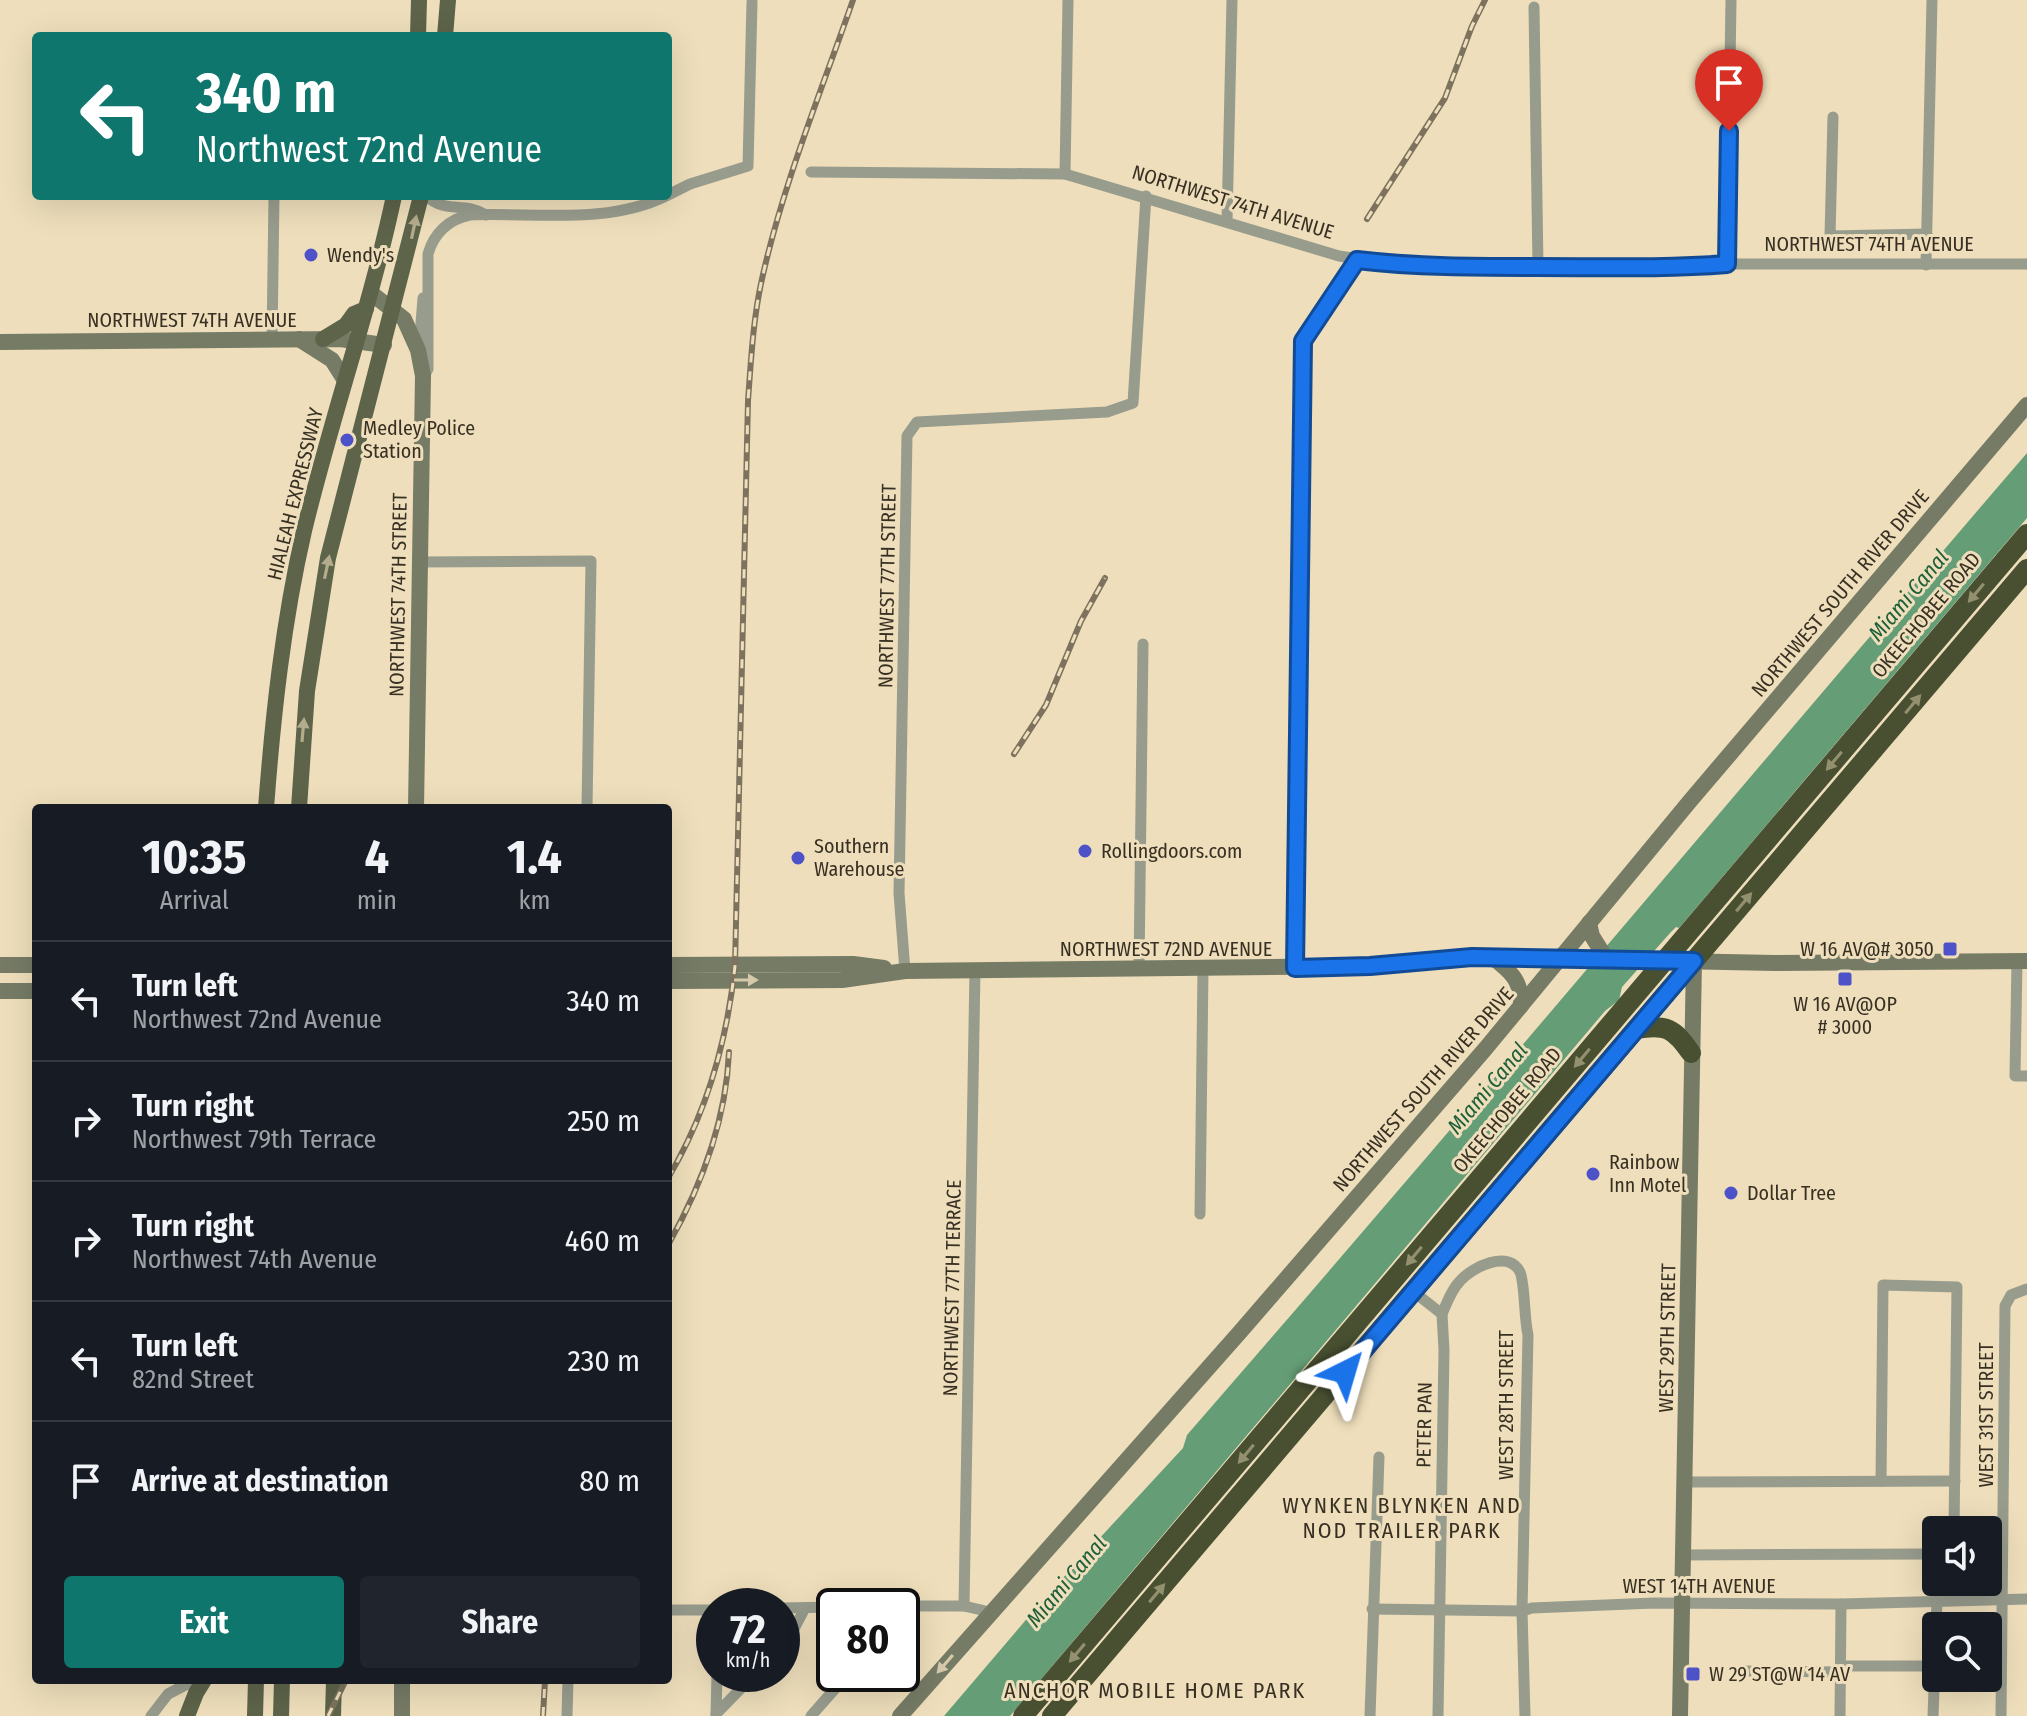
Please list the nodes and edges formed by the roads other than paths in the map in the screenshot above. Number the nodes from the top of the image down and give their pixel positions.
1 (419, 0) edge
2 (448, 0) edge
3 (1068, 0) edge
4 (1232, 0) edge
5 (1731, 0) edge
6 (1932, 0) edge
7 (752, 2) dead end
8 (1534, 7) dead end
9 (418, 32) edge
10 (445, 32) edge
11 (1833, 117) dead end
12 (811, 172) dead end
13 (1065, 174) junction
14 (672, 193) edge
15 (1146, 196) junction
16 (274, 200) edge
17 (393, 200) edge
18 (422, 200) edge
19 (430, 200) edge
20 (659, 200) edge
21 (487, 215) junction
22 (1227, 221) junction
23 (1927, 234) junction
24 (1357, 260) junction
25 (1727, 264) junction
26 (2027, 264) edge
27 (1926, 265) junction
28 (1538, 267) junction
29 (427, 290) junction
30 (368, 301) junction
31 (393, 312) junction
32 (299, 339) junction
33 (323, 339) junction
34 (272, 340) junction
35 (356, 340) junction
36 (0, 342) edge
37 (384, 345) junction
38 (419, 366) junction
39 (344, 379) junction
40 (2027, 405) edge
41 (2027, 534) edge
42 (419, 562) junction
43 (2027, 569) edge
44 (1143, 644) dead end
45 (266, 804) edge
46 (299, 804) edge
47 (416, 804) edge
48 (587, 804) edge
49 (1591, 930) junction
50 (1492, 957) junction
51 (1559, 960) junction
52 (1607, 960) junction
53 (1658, 960) junction
54 (1694, 961) junction
55 (2022, 961) edge
56 (0, 965) edge
57 (32, 965) edge
58 (672, 965) edge
59 (1295, 968) junction
60 (1139, 969) junction
61 (1203, 969) junction
62 (975, 970) junction
63 (905, 971) junction
64 (672, 981) edge
65 (31, 988) edge
66 (0, 991) edge
67 (1521, 1006) junction
68 (1636, 1029) junction
69 (1691, 1053) junction
70 (2021, 1076) edge
71 (1200, 1214) dead end
72 (2027, 1289) edge
73 (1414, 1292) junction
74 (1442, 1314) junction
75 (1379, 1457) dead end
76 (1881, 1481) junction
77 (1955, 1481) junction
78 (1684, 1482) junction
79 (1954, 1516) edge
80 (1922, 1554) edge
81 (1682, 1555) junction
82 (2003, 1599) junction
83 (2027, 1599) edge
84 (1937, 1601) junction
85 (1682, 1603) junction
86 (1841, 1604) junction
87 (920, 1606) edge
88 (964, 1606) junction
89 (800, 1608) edge
90 (805, 1608) junction
91 (816, 1608) edge
92 (1372, 1609) junction
93 (1439, 1609) junction
94 (672, 1610) edge
95 (696, 1610) edge
96 (1522, 1611) junction
97 (990, 1612) junction
98 (1937, 1612) edge
99 (800, 1618) edge
100 (1922, 1666) edge
101 (1840, 1669) junction
102 (1741, 1671) dead end
103 (187, 1684) edge
104 (202, 1684) edge
105 (256, 1684) edge
106 (282, 1684) edge
107 (334, 1684) edge
108 (402, 1684) edge
109 (568, 1684) edge
110 (717, 1692) edge
111 (738, 1692) edge
112 (832, 1692) edge
113 (1934, 1692) edge
114 (716, 1715) edge
115 (151, 1716) edge
116 (187, 1716) edge
117 (255, 1716) edge
118 (281, 1716) edge
119 (333, 1716) edge
120 (402, 1716) edge
121 (567, 1716) edge
122 (811, 1716) edge
123 (900, 1716) edge
124 (1023, 1716) edge
125 (1052, 1716) edge
126 (1370, 1716) edge
127 (1438, 1716) edge
128 (1525, 1716) edge
129 (1680, 1716) edge
130 (1840, 1716) edge
131 (1933, 1716) edge
132 (2001, 1716) edge

1 - 9 main road
2 - 10 main road
3 - 13 street
4 - 22 street
5 - 25 street
6 - 23 street
7 - 14 street
8 - 28 street
11 - 23 street
12 - 13 street, NORTHWEST 74TH AVENUE
13 - 15 street, NORTHWEST 74TH AVENUE
15 - 22 street, NORTHWEST 74TH AVENUE
15 - 63 street, NORTHWEST 77TH STREET
16 - 34 street
17 - 30 main road, HIALEAH EXPRESSWAY
31 -> 18 main road
19 - 21 street
20 - 21 street
21 - 29 street, NORTHWEST 74TH STREET
22 - 24 street, NORTHWEST 74TH AVENUE
23 - 27 street
24 - 28 street, NORTHWEST 74TH AVENUE
24 - 59 street
25 - 27 street, NORTHWEST 74TH AVENUE
25 - 28 street, NORTHWEST 74TH AVENUE
26 - 27 street, NORTHWEST 74TH AVENUE
29 - 38 street, NORTHWEST 74TH STREET
29 - 38 street, NORTHWEST 74TH STREET
30 - 31 street
30 - 33 main road
30 - 35 main road, HIALEAH EXPRESSWAY
31 - 37 main road
31 - 38 street
32 - 33 street, NORTHWEST 74TH AVENUE
32 - 34 street, NORTHWEST 74TH AVENUE
32 - 39 street
33 - 35 street, NORTHWEST 74TH AVENUE
34 - 36 street, NORTHWEST 74TH AVENUE
35 - 37 street, NORTHWEST 74TH AVENUE
35 - 39 main road, HIALEAH EXPRESSWAY
46 -> 37 main road
38 - 42 street, NORTHWEST 74TH STREET
39 - 45 main road, HIALEAH EXPRESSWAY
40 - 49 street, NORTHWEST SOUTH RIVER DRIVE
41 -> 53 highway, OKEECHOBEE ROAD
42 - 47 street, NORTHWEST 74TH STREET
42 - 48 street
54 -> 43 highway
44 - 60 street
49 - 51 street, NORTHWEST SOUTH RIVER DRIVE
49 - 52 street
50 - 51 street, NORTHWEST 72ND AVENUE
50 - 59 street, NORTHWEST 72ND AVENUE
50 - 67 street
51 - 52 street, NORTHWEST 72ND AVENUE
51 - 67 street, NORTHWEST SOUTH RIVER DRIVE
52 - 53 street, NORTHWEST 72ND AVENUE
53 - 54 street, NORTHWEST 72ND AVENUE
53 -> 124 highway, OKEECHOBEE ROAD
54 - 55 street, NORTHWEST 72ND AVENUE
54 - 68 highway
54 - 69 street, WEST 29TH STREET
55 - 70 street
56 - 57 street
58 - 63 street, NORTHWEST 72ND AVENUE
59 - 61 street, NORTHWEST 72ND AVENUE
60 - 61 street, NORTHWEST 72ND AVENUE
60 - 62 street, NORTHWEST 72ND AVENUE
61 - 71 street
62 - 63 street, NORTHWEST 72ND AVENUE
62 - 88 street, NORTHWEST 77TH TERRACE
64 -> 63 street, NORTHWEST 72ND AVENUE
65 - 66 street
67 - 97 street, NORTHWEST SOUTH RIVER DRIVE
68 - 69 highway
68 - 73 highway
69 - 78 street, WEST 29TH STREET
72 - 82 street, WEST 31ST STREET
73 - 74 street
125 -> 73 highway
74 - 93 street, PETER PAN
74 - 96 street, WEST 28TH STREET
75 - 92 street
76 - 77 street
76 - 77 street
76 - 78 street
77 - 79 street
78 - 81 street, WEST 29TH STREET
80 - 81 street
81 - 85 street, WEST 29TH STREET
82 - 83 street, WEST 14TH AVENUE
82 - 84 street, WEST 14TH AVENUE
82 - 132 street, WEST 31ST STREET
84 - 86 street, WEST 14TH AVENUE
84 - 98 street
85 - 86 street, WEST 14TH AVENUE
85 - 96 street, WEST 14TH AVENUE
85 - 129 street, WEST 29TH STREET
86 - 101 street
87 - 88 street
88 - 97 street
89 - 90 street
90 - 91 street
90 - 99 street
92 - 93 street, WEST 14TH AVENUE
92 - 126 street
93 - 96 street, WEST 14TH AVENUE
93 - 127 street, PETER PAN
94 - 95 street
96 - 128 street, WEST 28TH STREET
97 -> 123 street, NORTHWEST SOUTH RIVER DRIVE
100 - 101 street
101 - 102 street
101 - 130 street
103 - 115 street
104 - 116 main road
105 - 117 main road
106 - 118 main road
107 - 119 main road
108 - 120 street
109 - 121 street
110 - 114 street
111 - 114 street
112 - 122 street
113 - 131 street

